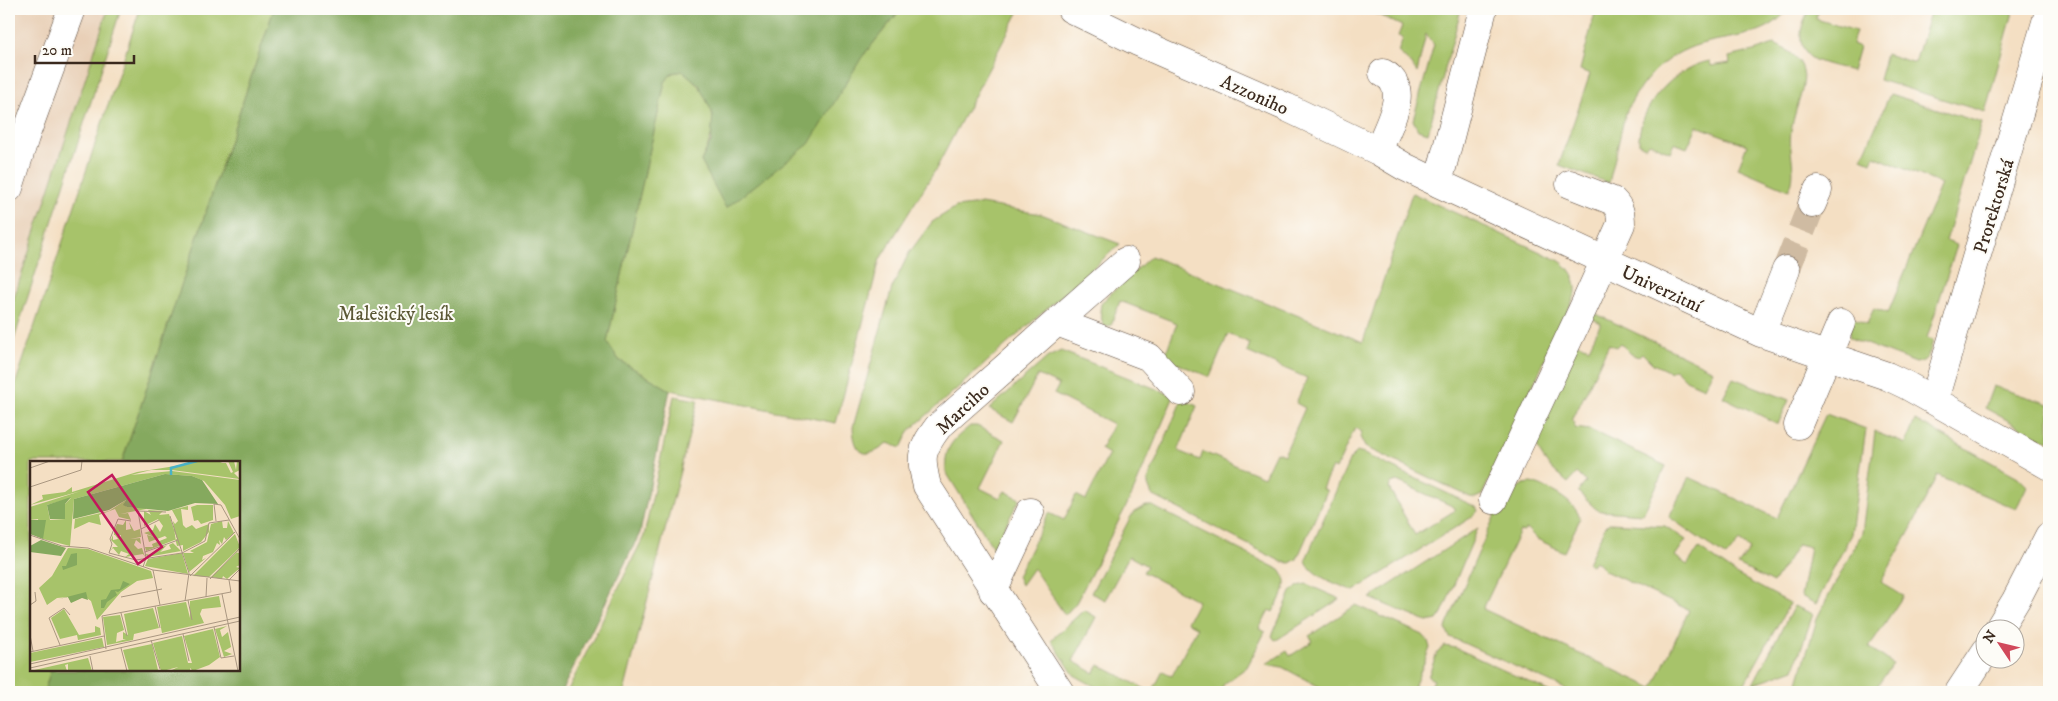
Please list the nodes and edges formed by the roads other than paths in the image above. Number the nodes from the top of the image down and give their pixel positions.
1 (72, 9) edge
2 (1071, 9) edge
3 (1483, 9) edge
4 (2049, 12) edge
5 (2042, 63) edge
6 (1383, 73) dead end
7 (1378, 151) junction
8 (1438, 183) junction
9 (1570, 184) dead end
10 (9, 188) edge
11 (1126, 261) dead end
12 (1605, 261) junction
13 (1786, 270) tunnel mouth
14 (1058, 322) junction
15 (1841, 324) dead end
16 (1760, 333) junction
17 (1827, 357) junction
18 (1181, 392) dead end
19 (1934, 400) junction
20 (1798, 425) dead end
21 (2049, 466) edge
22 (1493, 500) dead end
23 (1030, 512) dead end
24 (2049, 536) edge
25 (993, 591) junction
26 (2005, 618) edge
27 (1976, 667) edge
28 (1060, 692) edge
29 (1960, 692) edge

1 - 10 street
2 - 7 street, Azzoniho
3 - 8 street
4 - 5 street, Prorektorská
5 - 19 street, Prorektorská
6 - 7 street
7 - 8 street, Azzoniho
8 - 12 street, Univerzitní
9 - 12 street
11 - 14 street, Marciho
12 - 16 street, Univerzitní
12 - 22 street
13 - 16 street
14 - 18 street
14 - 25 street, Marciho
15 - 17 street
16 - 17 street, Univerzitní
17 - 19 street, Univerzitní
17 - 20 street
19 - 21 street, Univerzitní
23 - 25 street
24 - 26 street
25 - 28 street, Marciho
27 - 29 street

